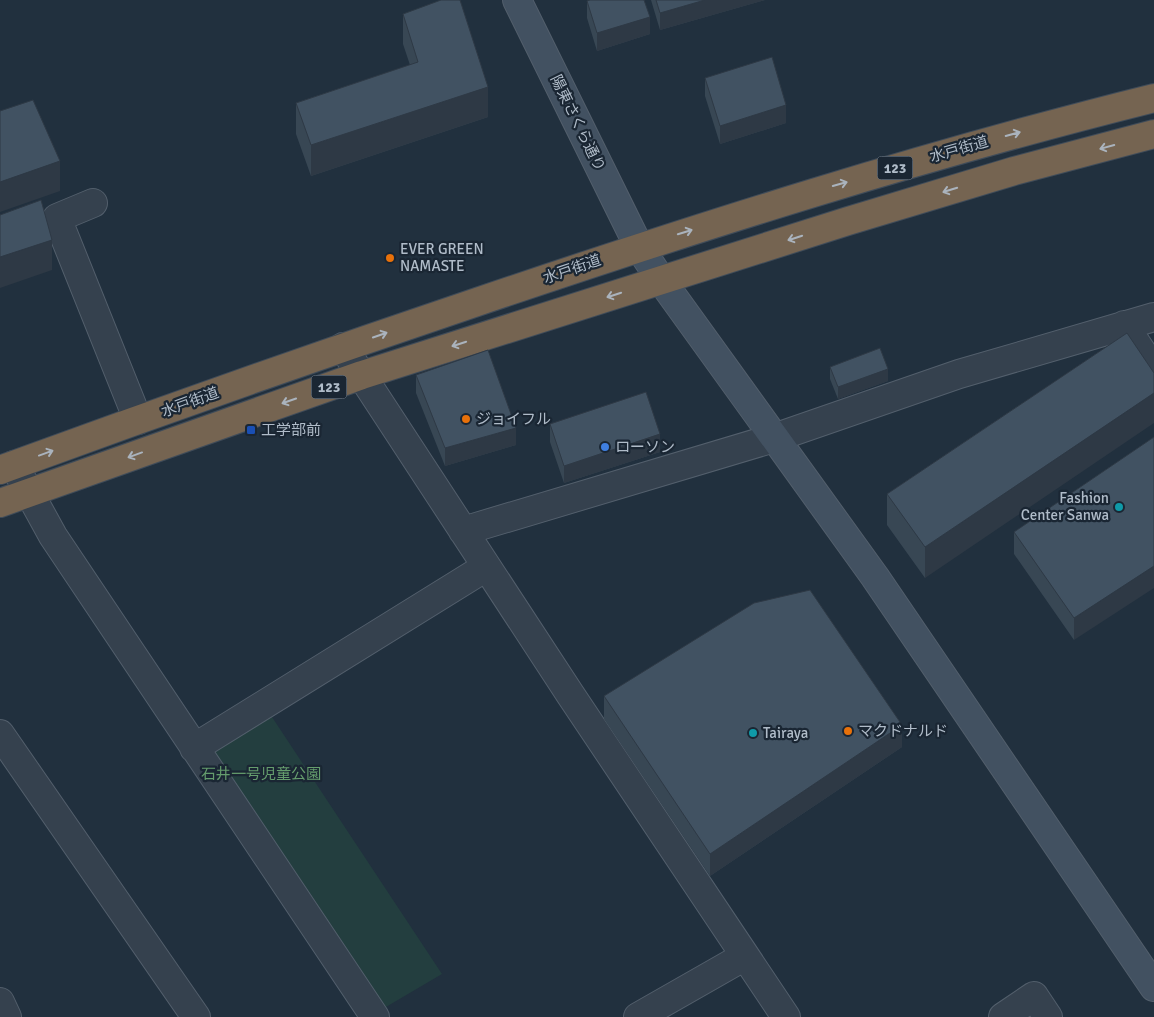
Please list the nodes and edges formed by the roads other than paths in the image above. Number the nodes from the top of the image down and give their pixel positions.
1 (517, 0) edge
2 (1154, 98) edge
3 (1154, 134) edge
4 (93, 204) dead end
5 (639, 247) junction
6 (661, 280) junction
7 (1154, 317) edge
8 (1124, 325) junction
9 (343, 347) junction
10 (1154, 370) edge
11 (362, 375) junction
12 (138, 420) junction
13 (774, 438) junction
14 (7, 467) edge
15 (30, 493) junction
16 (0, 503) edge
17 (463, 531) junction
18 (486, 567) junction
19 (0, 734) edge
20 (194, 748) junction
21 (745, 956) junction
22 (1154, 987) edge
23 (0, 1002) edge
24 (7, 1017) edge
25 (196, 1017) edge
26 (375, 1017) edge
27 (638, 1017) edge
28 (786, 1017) edge
29 (1003, 1017) edge
30 (1048, 1017) edge

1 - 5 street, 陽東さくら通り
5 -> 2 highway, 水戸街道 / 123
3 -> 6 highway, 水戸街道 / 123
4 - 12 street
5 - 6 street, 陽東さくら通り
9 -> 5 highway, 水戸街道 / 123
6 -> 11 highway, 水戸街道 / 123
6 - 13 street, 陽東さくら通り
7 - 8 street
8 - 10 street
8 - 13 street
9 - 11 street
9 - 12 highway, 水戸街道 / 123
11 -> 15 highway, 水戸街道 / 123
11 - 17 street
14 -> 12 highway, 水戸街道 / 123
13 - 17 street
13 - 22 street, 陽東さくら通り
14 - 15 street
15 - 16 highway, 水戸街道 / 123
15 - 20 street
17 - 18 street
18 - 20 street
18 - 21 street
19 - 25 street
20 - 26 street
21 - 27 street
21 - 28 street
23 - 24 street
29 - 30 street

